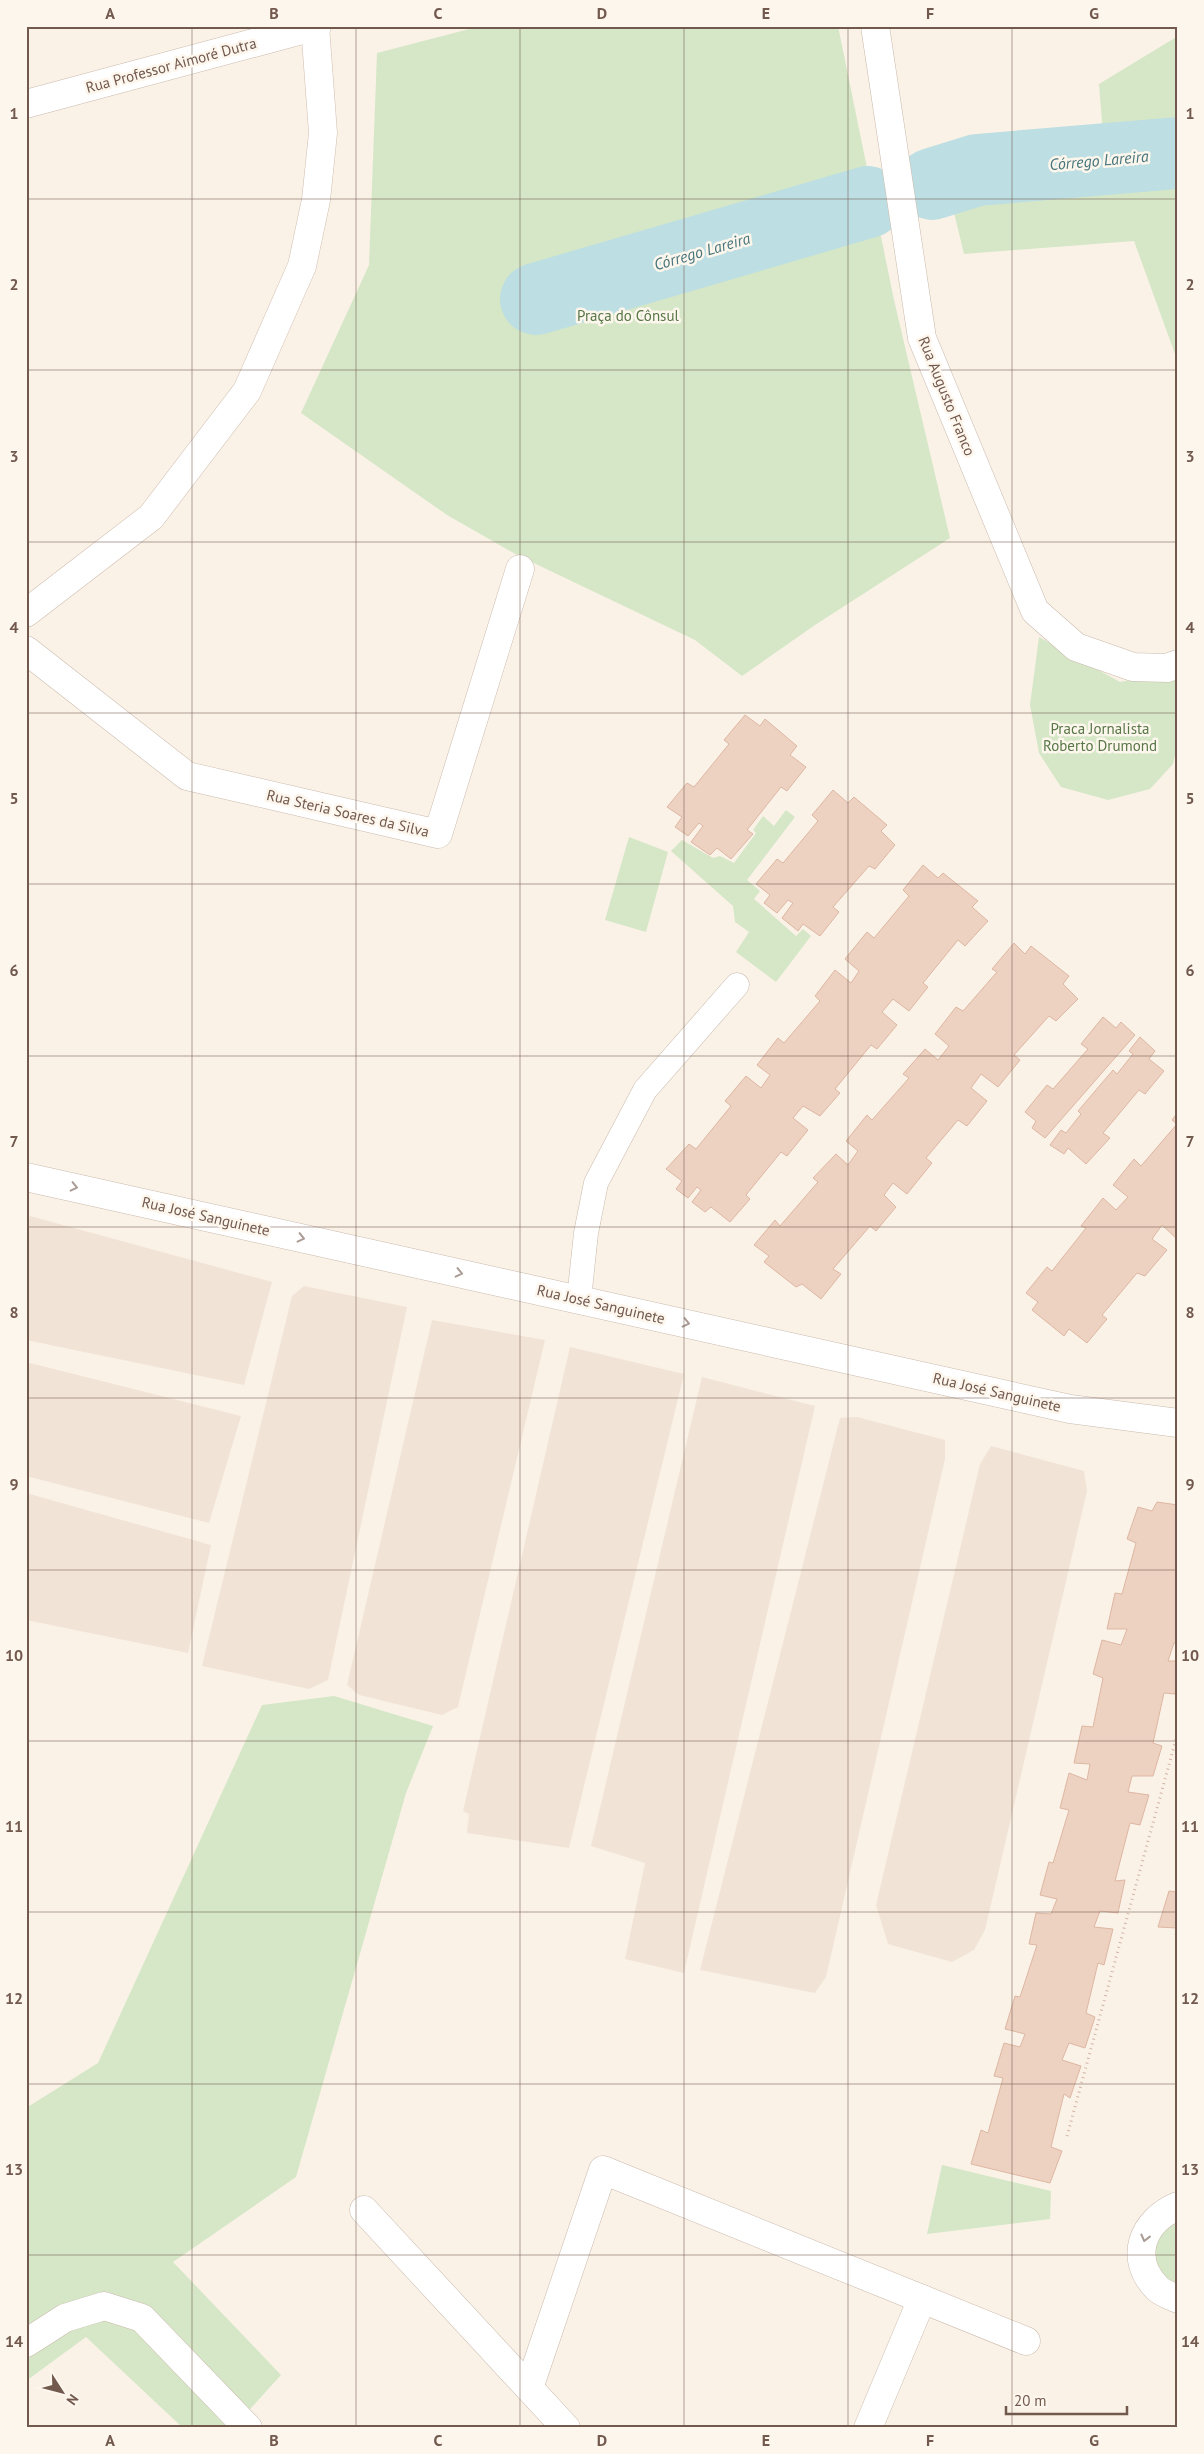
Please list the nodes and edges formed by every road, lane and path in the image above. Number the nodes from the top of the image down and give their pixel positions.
1 (315, 26) edge
2 (874, 26) edge
3 (26, 104) edge
4 (520, 569) dead end
5 (26, 613) edge
6 (26, 650) edge
7 (1178, 664) edge
8 (737, 985) dead end
9 (26, 1177) edge
10 (579, 1299) junction
11 (1178, 1423) edge
12 (1178, 1732) edge
13 (1067, 2136) dead end
14 (1178, 2206) edge
15 (364, 2210) dead end
16 (922, 2299) junction
17 (1178, 2299) edge
18 (1026, 2341) dead end
19 (26, 2343) edge
20 (529, 2388) junction
21 (248, 2428) edge
22 (566, 2428) edge
23 (868, 2428) edge

1 - 3 street, Rua Professor Aimoré Dutra
1 - 5 street
2 - 7 street, Rua Augusto Franco
4 - 6 street, Rua Steria Soares da Silva
8 - 10 lane
9 -> 10 street, Rua José Sanguinete
10 -> 11 street, Rua José Sanguinete
12 - 13 path
14 -> 17 street
15 - 20 street
16 - 18 street
16 - 20 street
16 - 23 street
19 - 21 street
20 - 22 street

